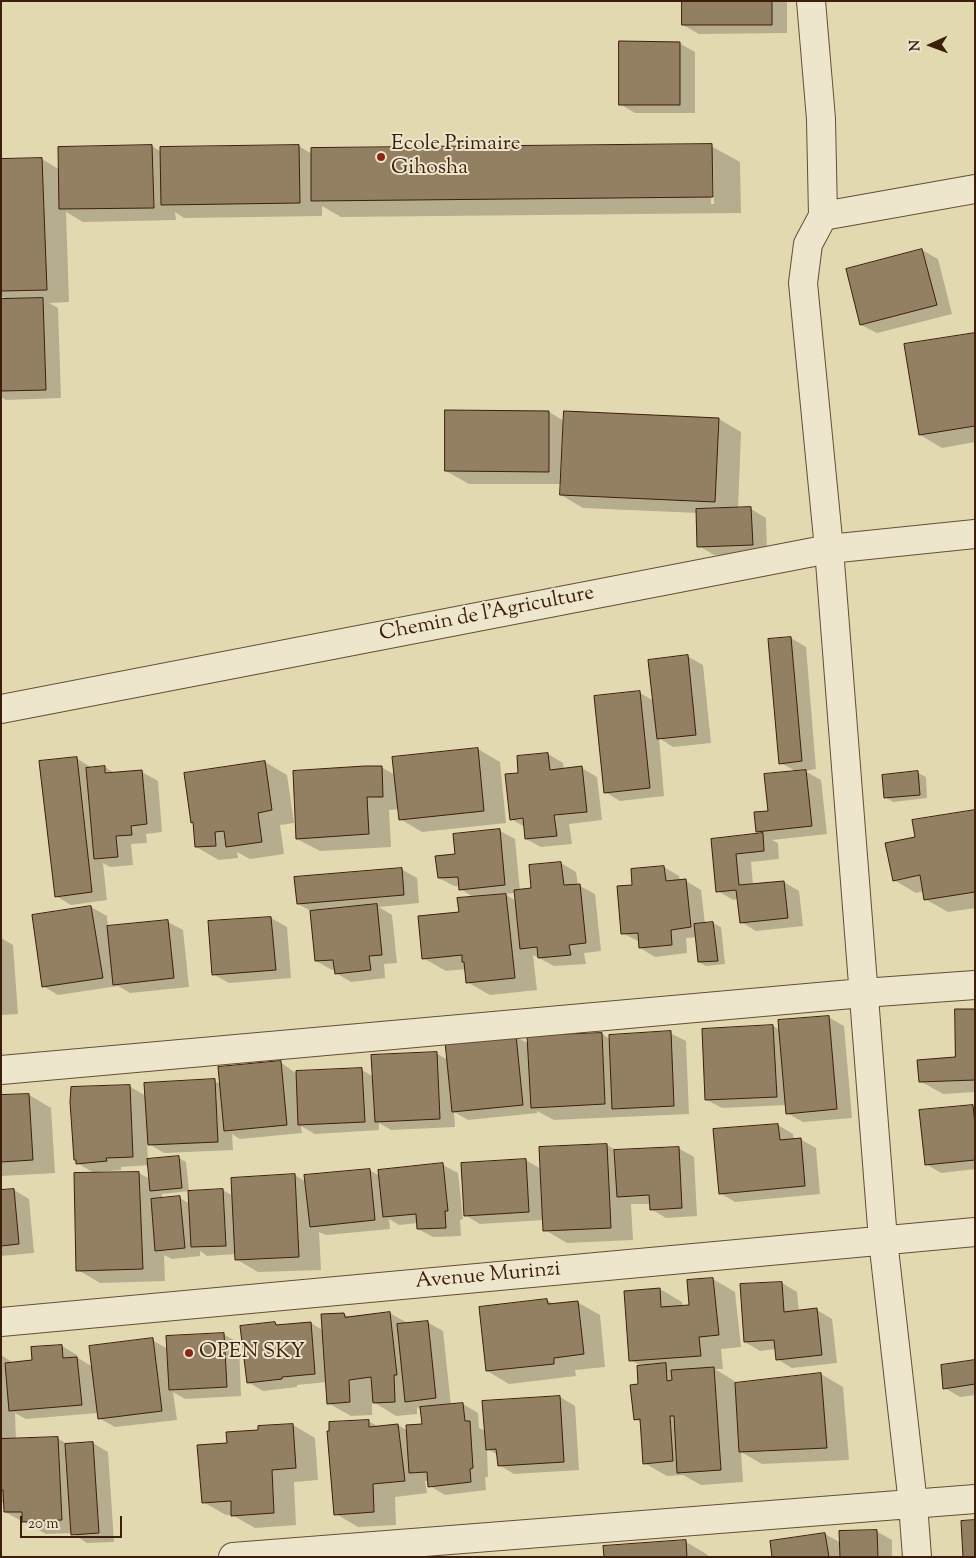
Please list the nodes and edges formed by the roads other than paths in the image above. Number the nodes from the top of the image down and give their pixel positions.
1 (811, 1) edge
2 (975, 189) edge
3 (823, 216) junction
4 (975, 534) edge
5 (829, 549) junction
6 (1, 709) edge
7 (975, 985) edge
8 (863, 993) junction
9 (1, 1070) edge
10 (975, 1232) edge
11 (883, 1240) junction
12 (1, 1322) edge
13 (975, 1499) edge
14 (913, 1504) junction
15 (233, 1557) edge
16 (917, 1557) edge

1 - 3 street
2 - 3 street
3 - 5 street
4 - 5 street, Chemin de l'Agriculture
5 - 6 street, Chemin de l'Agriculture
5 - 8 street
7 - 8 street
8 - 9 street
8 - 11 street
10 - 11 street, Avenue Murinzi
11 - 12 street, Avenue Murinzi
11 - 14 street
13 - 14 street
14 - 15 street
14 - 16 street

